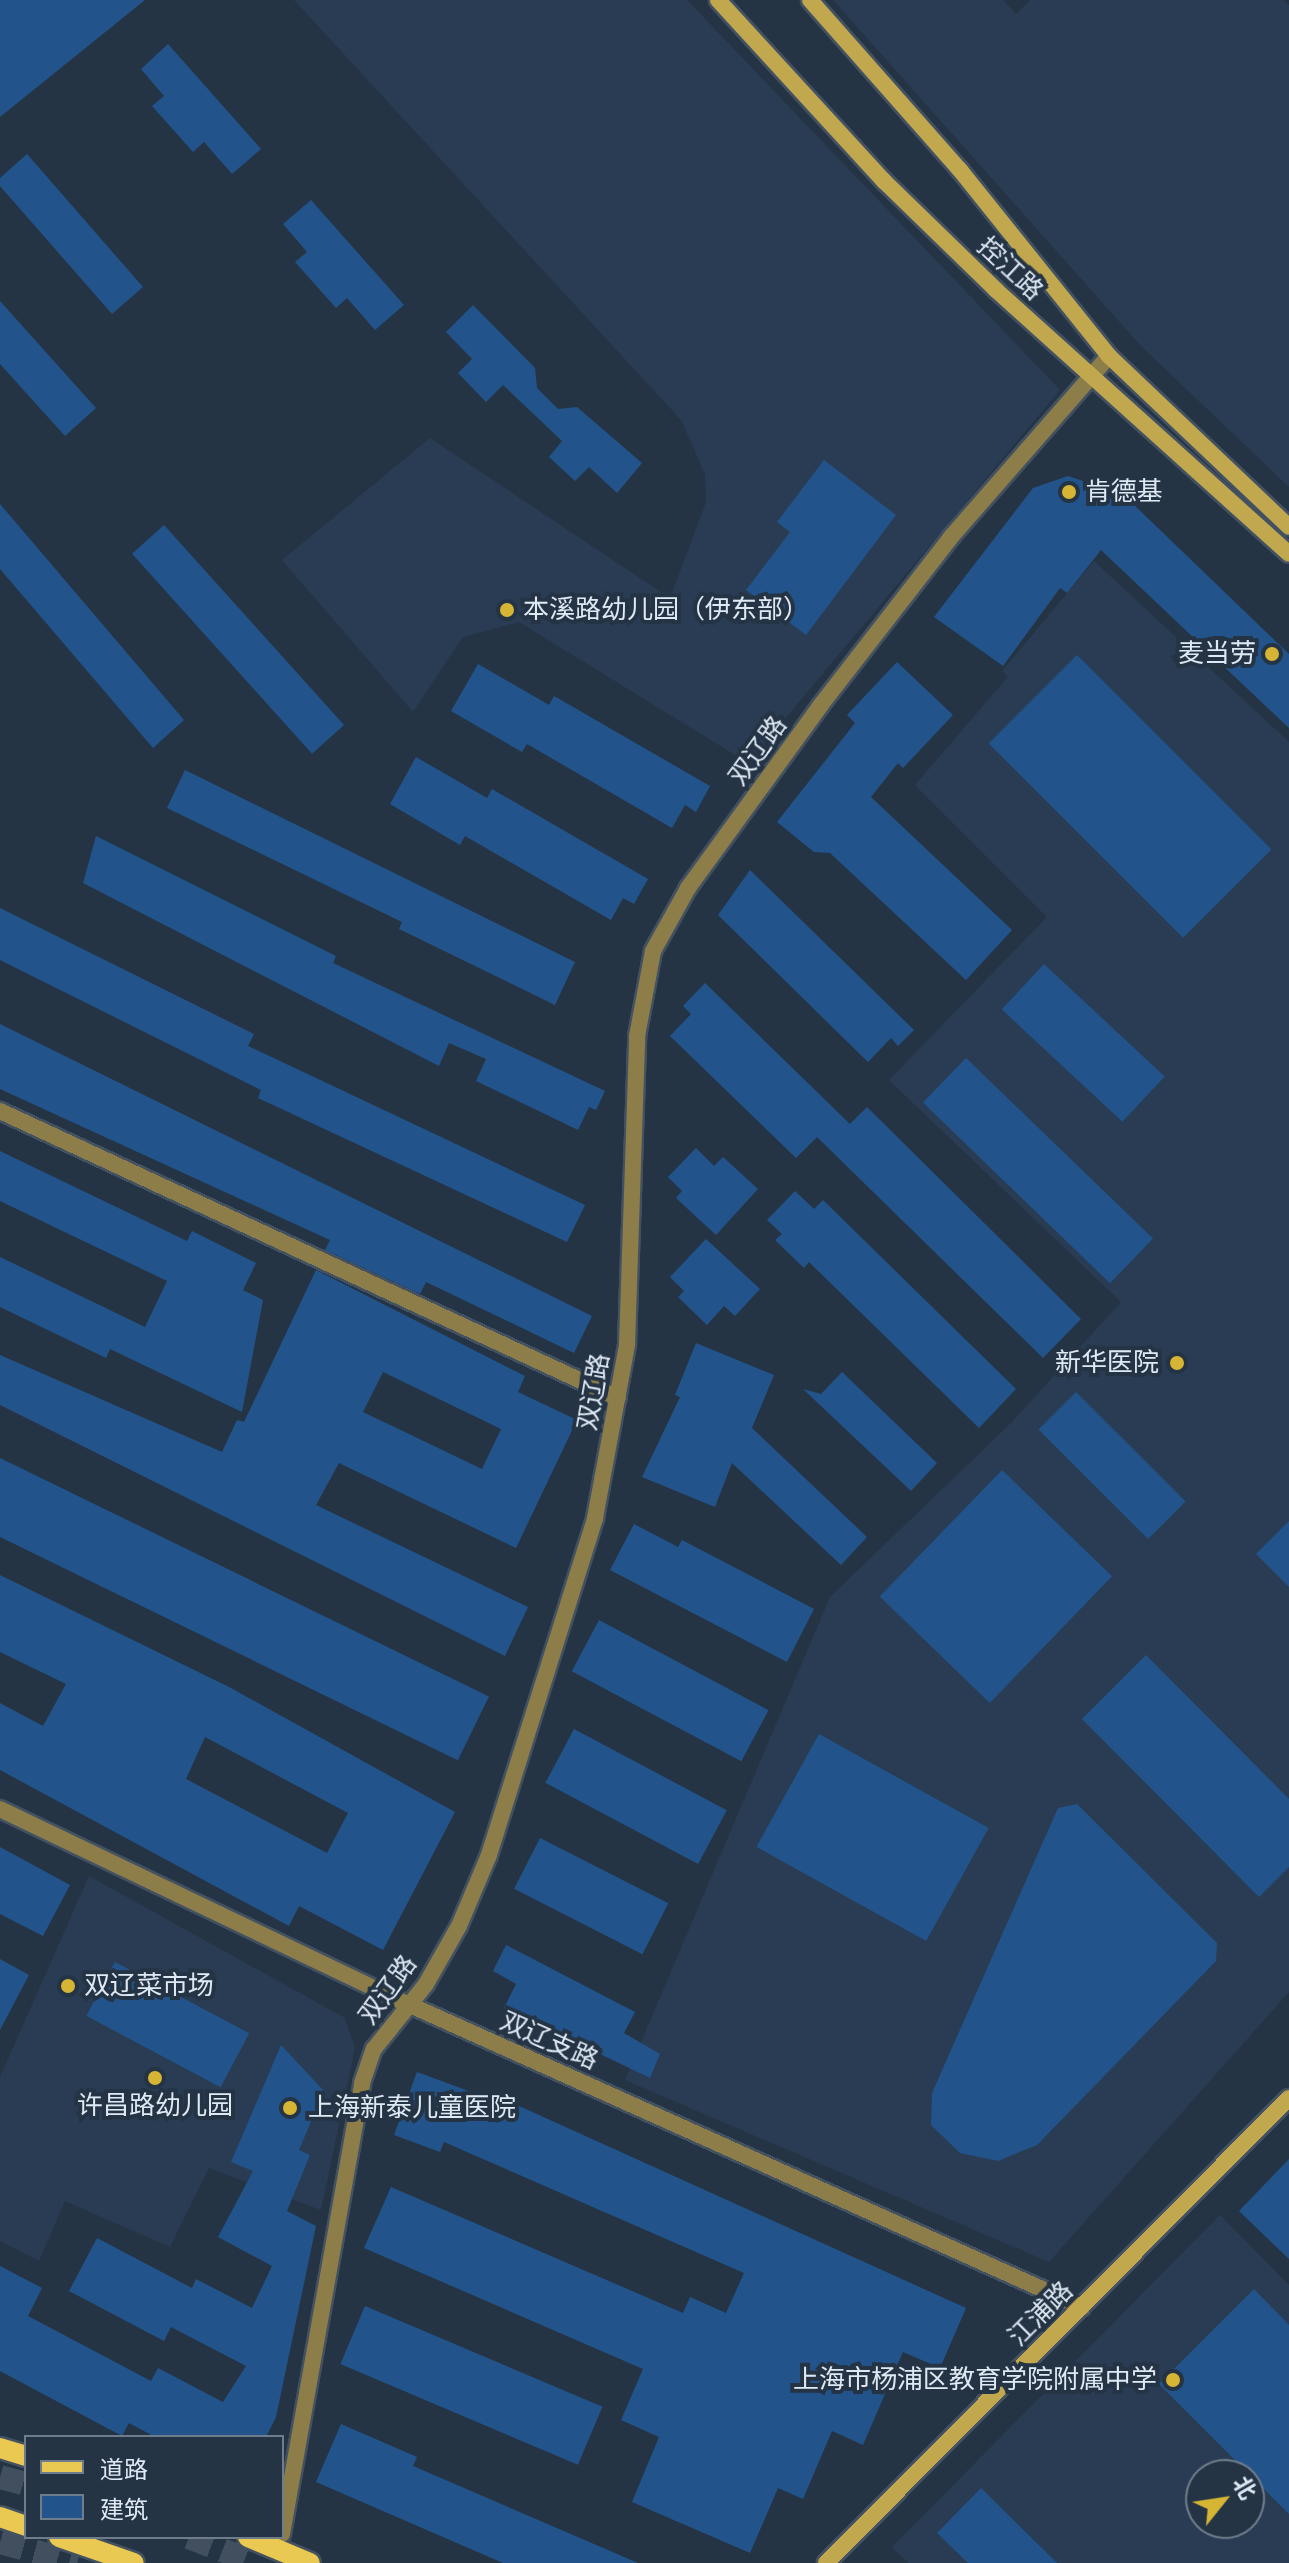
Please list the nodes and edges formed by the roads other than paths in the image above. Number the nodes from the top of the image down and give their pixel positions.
1 (718, 0) edge
2 (810, 0) edge
3 (1109, 356) junction
4 (1094, 377) junction
5 (1289, 527) edge
6 (1289, 554) edge
7 (0, 1111) edge
8 (618, 1398) junction
9 (0, 1809) edge
10 (410, 2005) junction
11 (1289, 2098) edge
12 (1082, 2307) junction
13 (0, 2448) edge
14 (24, 2455) edge
15 (0, 2517) edge
16 (284, 2523) edge
17 (24, 2525) edge
18 (65, 2539) edge
19 (281, 2540) edge
20 (134, 2563) edge
21 (310, 2563) edge
22 (826, 2563) edge

1 - 4 main road, 控江路
2 - 3 main road, 控江路
3 - 4 street, 双辽路
3 - 5 main road, 控江路
4 - 6 main road, 控江路
4 - 8 street, 双辽路
7 - 8 street
8 - 10 street, 双辽路
9 - 10 street, 双辽支路
10 - 12 street, 双辽支路
10 - 16 street, 双辽路
11 - 12 main road, 江浦路
12 - 22 main road, 江浦路
13 - 14 main road
15 - 17 main road
18 - 20 main road
19 - 21 main road

